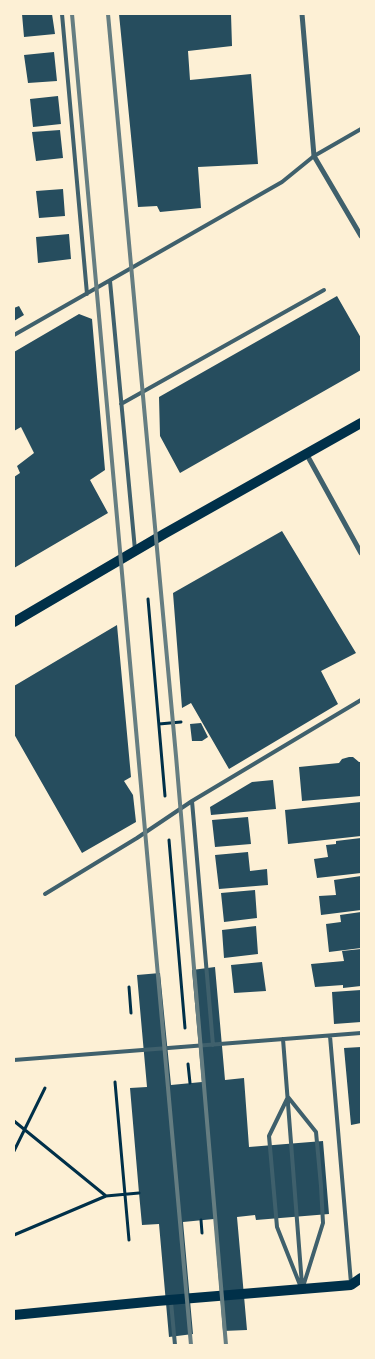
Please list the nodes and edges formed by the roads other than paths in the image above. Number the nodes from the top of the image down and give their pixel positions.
1 (62, 14) edge
2 (302, 14) edge
3 (361, 129) edge
4 (314, 156) junction
5 (361, 236) edge
6 (110, 281) junction
7 (324, 290) dead end
8 (87, 294) junction
9 (14, 334) edge
10 (121, 404) junction
11 (361, 423) edge
12 (307, 455) junction
13 (135, 552) junction
14 (361, 553) edge
15 (14, 622) edge
16 (361, 700) edge
17 (192, 801) junction
18 (45, 894) dead end
19 (361, 1033) edge
20 (330, 1036) junction
21 (283, 1039) junction
22 (213, 1045) junction
23 (14, 1060) edge
24 (288, 1097) junction
25 (361, 1278) edge
26 (351, 1285) junction
27 (302, 1290) junction
28 (361, 1290) edge
29 (171, 1300) junction
30 (14, 1315) edge
31 (175, 1345) edge

1 - 8 lane
2 - 4 street
3 - 4 lane
4 - 5 street
4 - 6 lane
6 - 8 lane
6 - 10 lane
7 - 10 lane
8 - 9 lane
10 - 13 lane
11 - 12 main road
12 - 13 main road
12 - 14 street
13 - 15 main road
16 - 17 lane
17 - 18 lane
17 - 22 lane
19 - 20 lane
20 - 21 lane
20 - 26 lane
21 - 22 lane
21 - 24 lane
22 - 23 lane
24 - 27 lane
24 - 27 lane
24 - 27 lane
25 - 26 main road
26 - 27 main road
26 - 28 main road
27 - 29 main road
29 - 30 main road
29 - 31 lane

